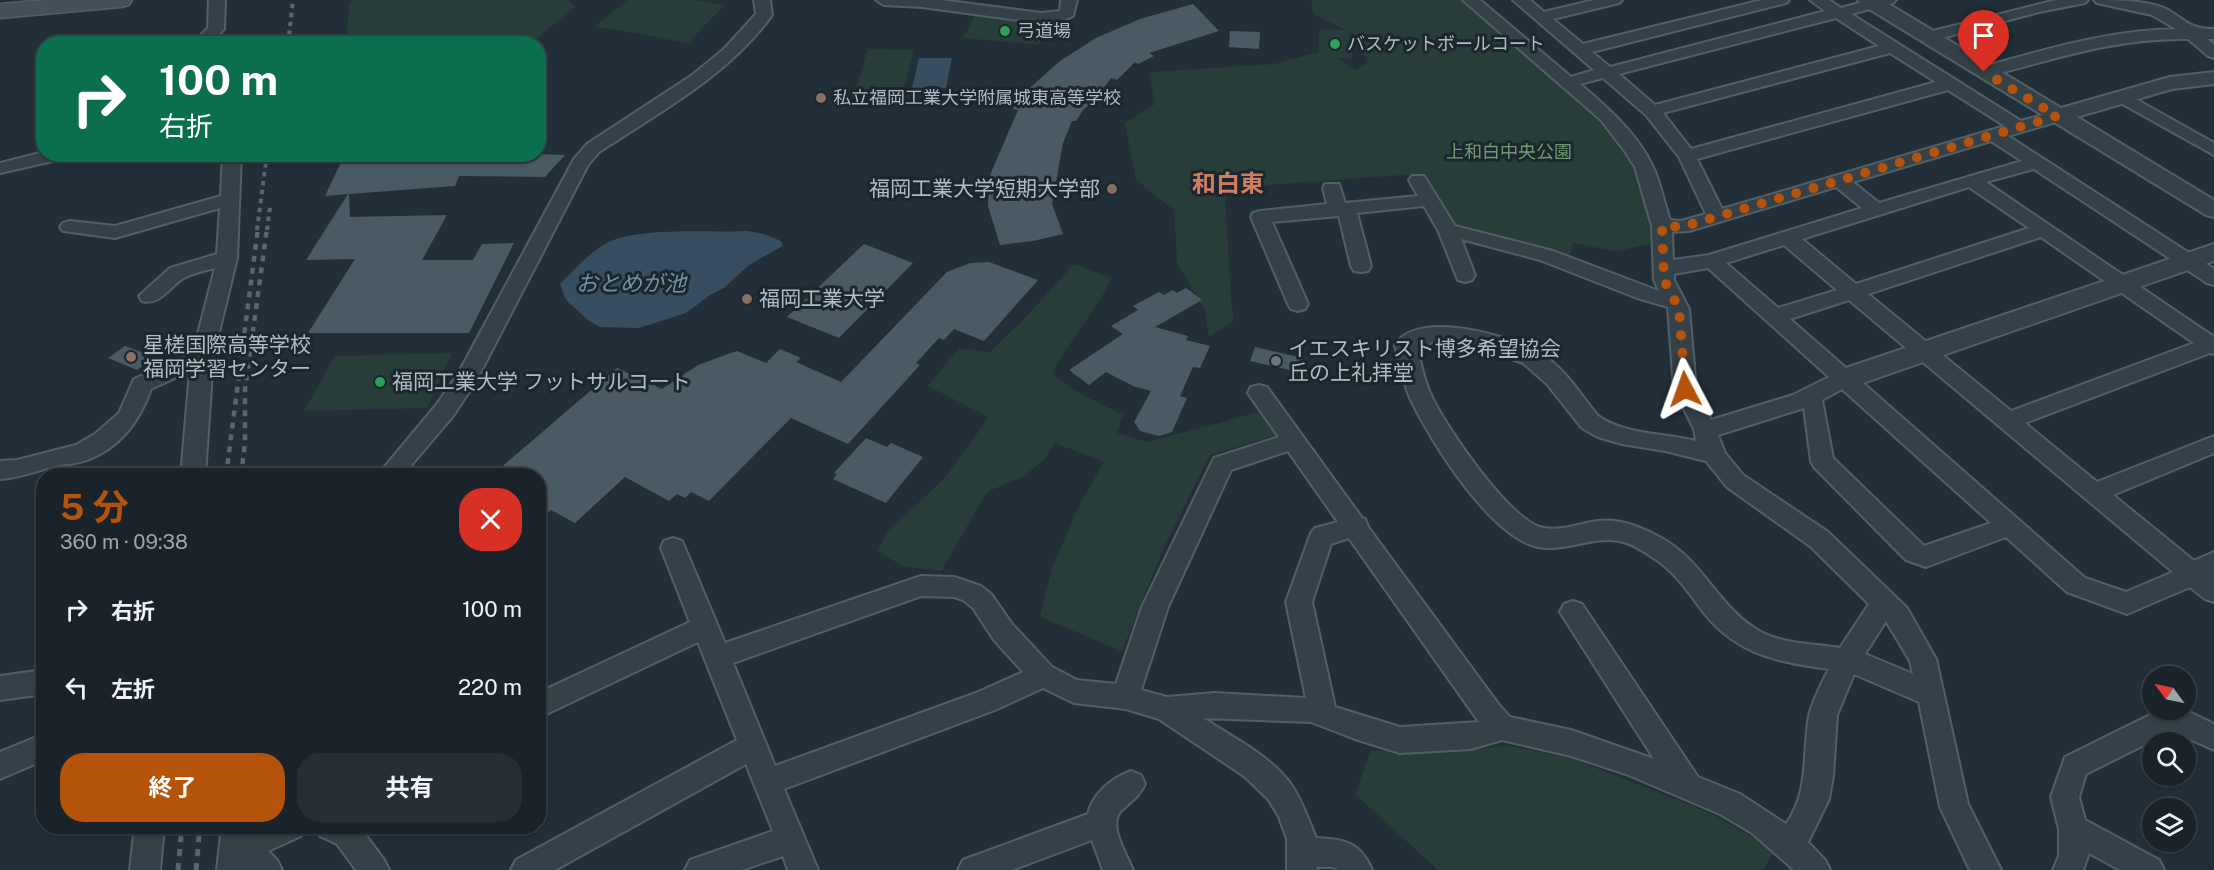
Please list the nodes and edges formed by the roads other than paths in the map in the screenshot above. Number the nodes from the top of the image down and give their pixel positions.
1 (121, 0) edge
2 (217, 0) edge
3 (884, 0) edge
4 (1069, 0) edge
5 (1471, 0) edge
6 (1521, 0) edge
7 (1614, 0) edge
8 (1780, 0) edge
9 (1818, 0) edge
10 (2080, 0) edge
11 (2102, 0) edge
12 (922, 1) edge
13 (1877, 1) edge
14 (768, 2) edge
15 (0, 11) edge
16 (1839, 14) junction
17 (1542, 17) junction
18 (2193, 34) junction
19 (2214, 34) edge
20 (209, 36) edge
21 (1927, 37) junction
22 (1892, 47) junction
23 (1580, 50) junction
24 (2214, 53) edge
25 (1609, 72) junction
26 (1984, 72) junction
27 (2214, 78) edge
28 (1569, 82) junction
29 (1949, 84) junction
30 (2123, 97) junction
31 (1652, 111) junction
32 (2057, 116) junction
33 (2020, 128) junction
34 (1994, 135) junction
35 (2210, 144) edge
36 (1687, 156) junction
37 (36, 160) edge
38 (232, 162) edge
39 (2036, 163) junction
40 (0, 168) edge
41 (1418, 180) dead end
42 (1971, 180) junction
43 (1839, 181) junction
44 (1332, 188) dead end
45 (230, 199) junction
46 (1431, 200) junction
47 (1343, 209) junction
48 (1877, 210) junction
49 (2214, 210) edge
50 (1717, 217) junction
51 (1662, 226) junction
52 (70, 227) dead end
53 (1448, 230) junction
54 (2044, 230) junction
55 (1788, 238) junction
56 (2214, 252) edge
57 (227, 258) junction
58 (1712, 261) junction
59 (2188, 261) junction
60 (1663, 264) junction
61 (1361, 266) dead end
62 (1465, 275) dead end
63 (2214, 278) edge
64 (2122, 284) junction
65 (1851, 292) junction
66 (149, 296) dead end
67 (1676, 302) junction
68 (1298, 304) dead end
69 (1774, 316) junction
70 (2212, 346) edge
71 (1922, 351) junction
72 (202, 357) junction
73 (1844, 379) junction
74 (1259, 393) dead end
75 (1808, 397) junction
76 (2007, 420) junction
77 (1705, 429) junction
78 (1294, 441) junction
79 (2214, 444) edge
80 (1714, 454) junction
81 (194, 468) edge
82 (395, 468) edge
83 (0, 470) edge
84 (2096, 492) junction
85 (1357, 526) junction
86 (2010, 526) junction
87 (674, 548) dead end
88 (2207, 577) edge
89 (1884, 603) junction
90 (1573, 612) dead end
91 (705, 627) junction
92 (718, 657) junction
93 (1848, 661) junction
94 (1043, 675) junction
95 (36, 683) edge
96 (0, 688) edge
97 (1929, 694) junction
98 (1126, 697) junction
99 (546, 702) edge
100 (1167, 709) junction
101 (1323, 715) junction
102 (1502, 728) junction
103 (2214, 738) edge
104 (753, 746) junction
105 (36, 750) edge
106 (0, 766) edge
107 (768, 782) junction
108 (1131, 784) dead end
109 (1688, 787) junction
110 (1100, 823) junction
111 (2073, 830) junction
112 (149, 834) edge
113 (272, 834) edge
114 (347, 834) edge
115 (791, 839) junction
116 (1789, 844) junction
117 (235, 849) edge
118 (1302, 861) edge
119 (145, 870) edge
120 (267, 870) edge
121 (374, 870) edge
122 (526, 870) edge
123 (700, 870) edge
124 (803, 870) edge
125 (974, 870) edge
126 (1118, 870) edge
127 (1357, 870) edge
128 (1815, 870) edge
129 (1986, 870) edge
130 (2068, 870) edge
131 (2149, 870) edge

1 - 15 main road
2 - 20 street
3 - 12 street
4 - 12 street
5 - 28 street
6 - 17 street
7 - 17 street
8 - 23 street
9 - 16 street
10 - 21 street
11 - 18 street
13 - 16 street
13 - 21 street
14 - 82 street
16 - 22 street
16 - 25 street
17 - 23 street
18 - 19 street
18 - 24 street
18 - 26 street
21 - 26 street
22 - 29 street
22 - 31 street
23 - 25 street
25 - 28 street
25 - 31 street
26 - 32 street
27 - 30 street
28 - 51 street
29 - 33 street
29 - 36 street
30 - 32 street
30 - 35 street
31 - 36 street
32 - 33 street
32 - 49 street
33 - 34 street
34 - 39 street
34 - 43 street
36 - 50 street
37 - 40 street
38 - 45 street
39 - 42 street
39 - 59 street
41 - 46 street
42 - 48 street
42 - 54 street
43 - 48 street
43 - 50 street
44 - 47 street
45 - 52 street
45 - 57 street
46 - 47 street
46 - 53 street
47 - 61 street
47 - 68 street
48 - 55 street
50 - 51 street
51 - 60 street
53 - 62 street
53 - 67 street
54 - 64 street
54 - 65 street
55 - 58 street
55 - 65 street
56 - 59 street
57 - 66 street
57 - 72 street
58 - 60 street
58 - 69 street
59 - 63 street
59 - 64 street
60 - 67 street
64 - 70 street
64 - 71 street
65 - 69 street
65 - 71 street
67 - 77 street
69 - 73 street
70 - 76 street
71 - 73 street
71 - 76 street
72 - 81 street
72 - 83 street
73 - 75 street
73 - 86 street
74 - 78 street
75 - 77 street
75 - 86 street
76 - 84 street
77 - 80 street
78 - 85 street
78 - 98 street
79 - 84 street
80 - 89 street
80 - 93 street
84 - 88 street
85 - 101 street
85 - 102 street
86 - 88 street
87 - 91 street
89 - 93 street
89 - 97 street
90 - 109 street
91 - 92 street
91 - 99 street
92 - 94 street
92 - 104 street
93 - 97 street
93 - 116 street
94 - 98 street
94 - 107 street
95 - 96 street
97 - 129 street
98 - 100 street
100 - 101 street
100 - 118 street
101 - 102 street
102 - 109 street
103 - 111 street
104 - 107 street
104 - 122 street
105 - 106 street
107 - 115 street
108 - 110 street
109 - 116 street
110 - 125 street
110 - 126 street
111 - 130 street
111 - 131 street
112 - 119 street
113 - 117 street
114 - 121 street
115 - 123 street
115 - 124 street
116 - 128 street
117 - 120 street
118 - 127 street

